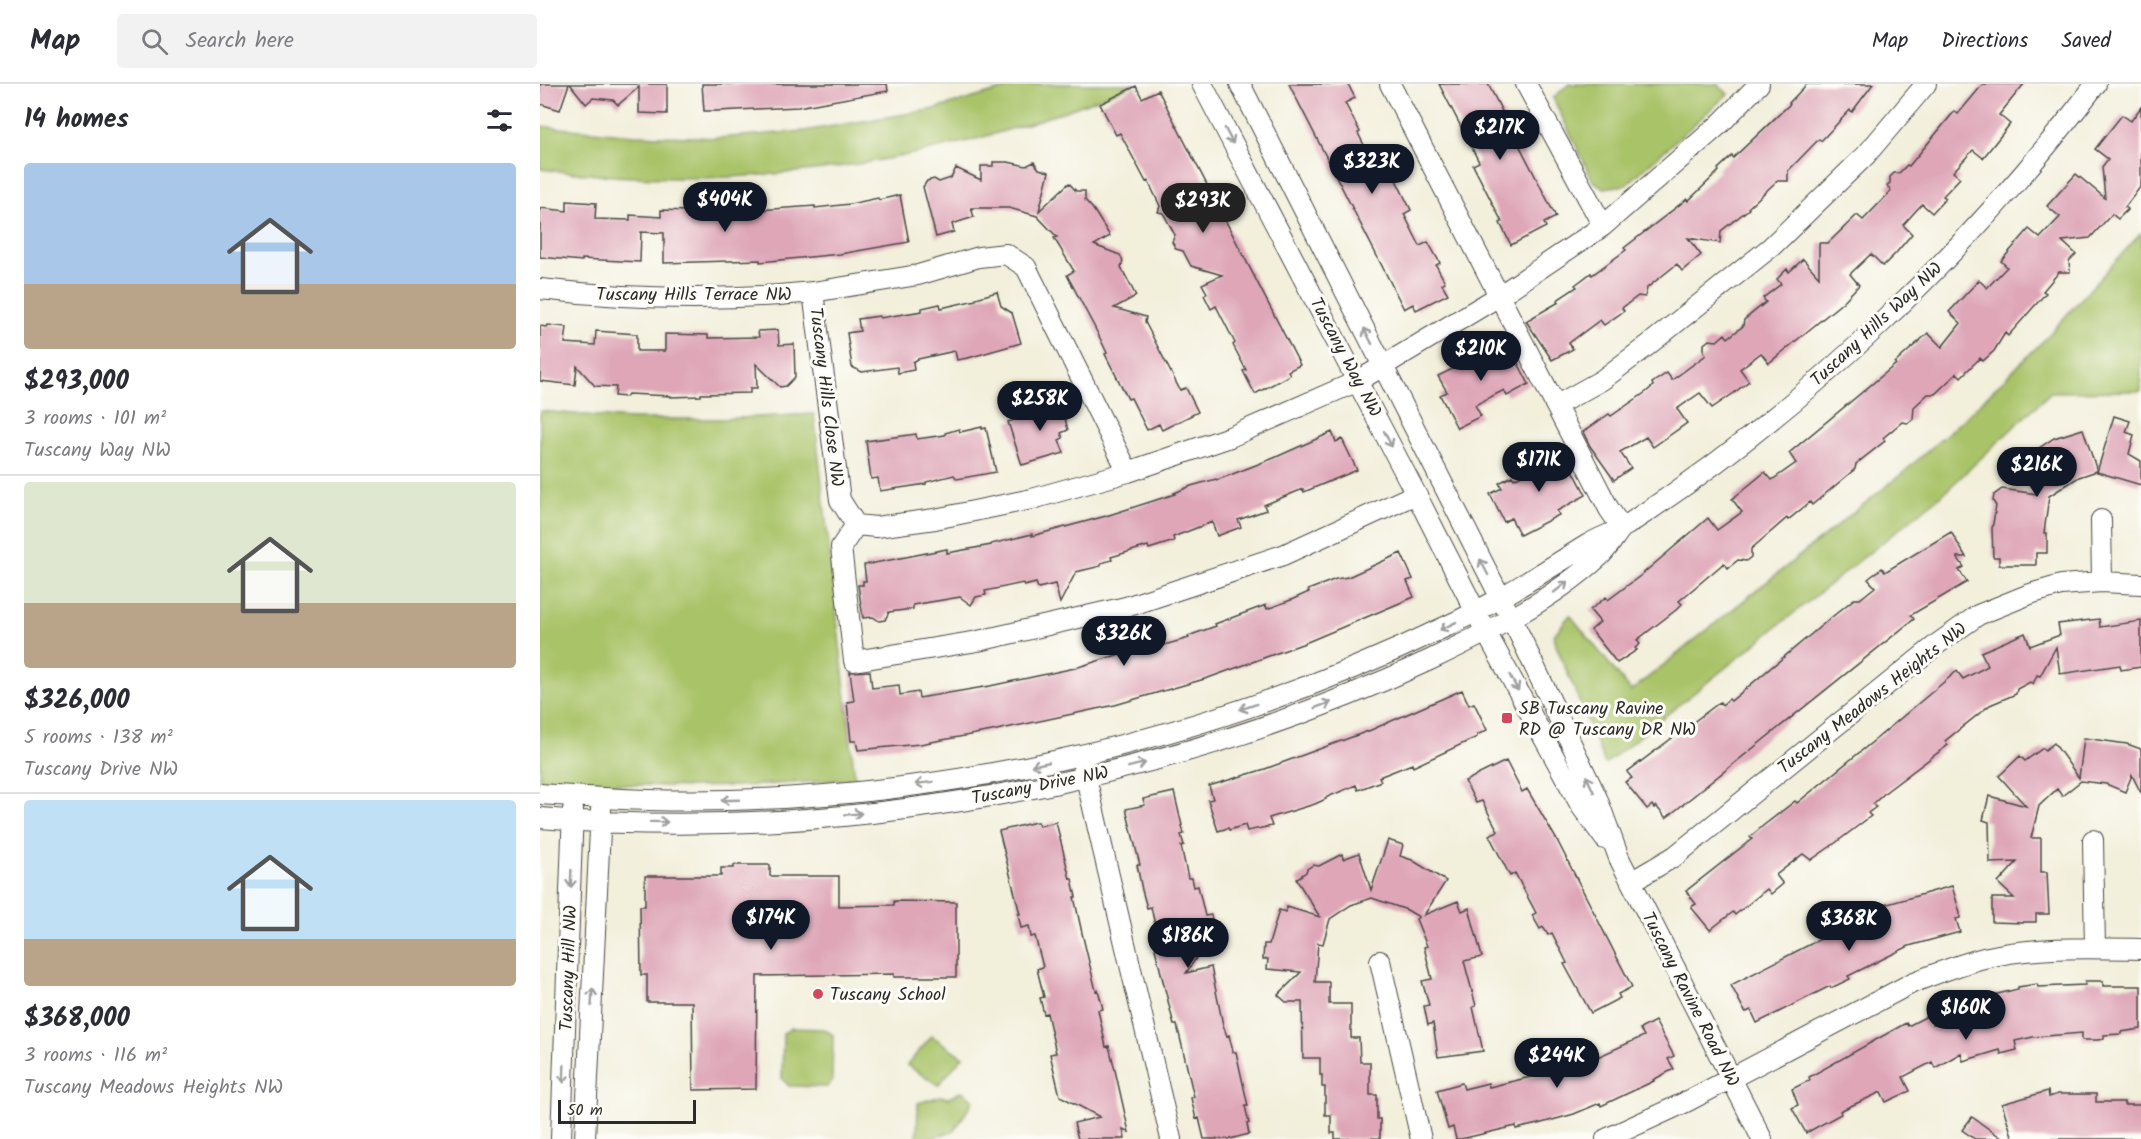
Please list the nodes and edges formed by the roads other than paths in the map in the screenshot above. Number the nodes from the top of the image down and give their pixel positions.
1 (1202, 84) edge
2 (1240, 84) edge
3 (1390, 84) edge
4 (1526, 84) edge
5 (1759, 84) edge
6 (1926, 84) edge
7 (2096, 84) edge
8 (1603, 226) junction
9 (540, 289) edge
10 (813, 292) junction
11 (1499, 296) junction
12 (1383, 367) junction
13 (1358, 381) junction
14 (1557, 405) junction
15 (1128, 472) junction
16 (1416, 494) junction
17 (2101, 520) dead end
18 (856, 525) junction
19 (1622, 528) junction
20 (2102, 582) junction
21 (2141, 584) edge
22 (1500, 599) junction
23 (1476, 612) junction
24 (1511, 618) junction
25 (1485, 632) junction
26 (1080, 756) junction
27 (1086, 777) junction
28 (540, 794) edge
29 (573, 796) junction
30 (602, 798) junction
31 (540, 818) edge
32 (573, 821) junction
33 (600, 821) junction
34 (2093, 840) dead end
35 (1619, 858) junction
36 (1631, 882) junction
37 (2095, 948) junction
38 (2141, 949) edge
39 (1380, 961) dead end
40 (1731, 1078) junction
41 (561, 1139) edge
42 (585, 1139) edge
43 (1171, 1139) edge
44 (1421, 1139) edge
45 (1606, 1139) edge
46 (1762, 1139) edge

1 -> 13 street, Tuscany Way NW
12 -> 2 street, Tuscany Way NW
3 - 11 street
4 - 8 street
5 - 8 street
6 - 14 street
7 - 19 street, Tuscany Hills Way NW
8 - 11 street
9 - 10 street, Tuscany Hills Terrace NW
10 - 15 street, Tuscany Hills Close NW
10 - 18 street, Tuscany Hills Close NW
11 - 12 street
11 - 14 street
12 - 13 street
22 -> 12 street, Tuscany Way NW
13 - 15 street
13 -> 16 street, Tuscany Way NW
14 - 19 street
15 - 18 street
16 - 18 street
16 - 23 street, Tuscany Way NW
17 - 20 street
19 - 22 street, Tuscany Hills Way NW
24 -> 19 street, Tuscany Hills Way NW
20 - 21 street, Tuscany Meadows Heights NW
20 - 36 street, Tuscany Meadows Heights NW
22 - 23 street, Tuscany Drive NW
22 - 24 street, Tuscany Way NW
23 - 25 street, Tuscany Way NW
23 -> 26 street, Tuscany Drive NW
24 - 25 street, Tuscany Drive NW
35 -> 24 street, Tuscany Ravine Road NW
27 -> 25 street, Tuscany Drive NW
25 -> 35 street, Tuscany Ravine Road NW
26 - 27 street
26 -> 30 street, Tuscany Drive NW
33 -> 27 street, Tuscany Drive NW
27 - 43 street
28 - 29 street, Tuscany Drive NW
29 - 30 street, Tuscany Drive NW
29 - 32 street, Tuscany Hill NW
30 - 33 street, Tuscany Hill NW
31 - 32 street, Tuscany Drive NW
32 - 33 street, Tuscany Drive NW
32 -> 41 street, Tuscany Hill NW
42 -> 33 street, Tuscany Hill NW
34 - 37 street
35 - 36 street, Tuscany Ravine Road NW
36 - 40 street, Tuscany Ravine Road NW
37 - 38 street
37 - 40 street
39 - 44 street
40 - 45 street
40 - 46 street, Tuscany Ravine Road NW

